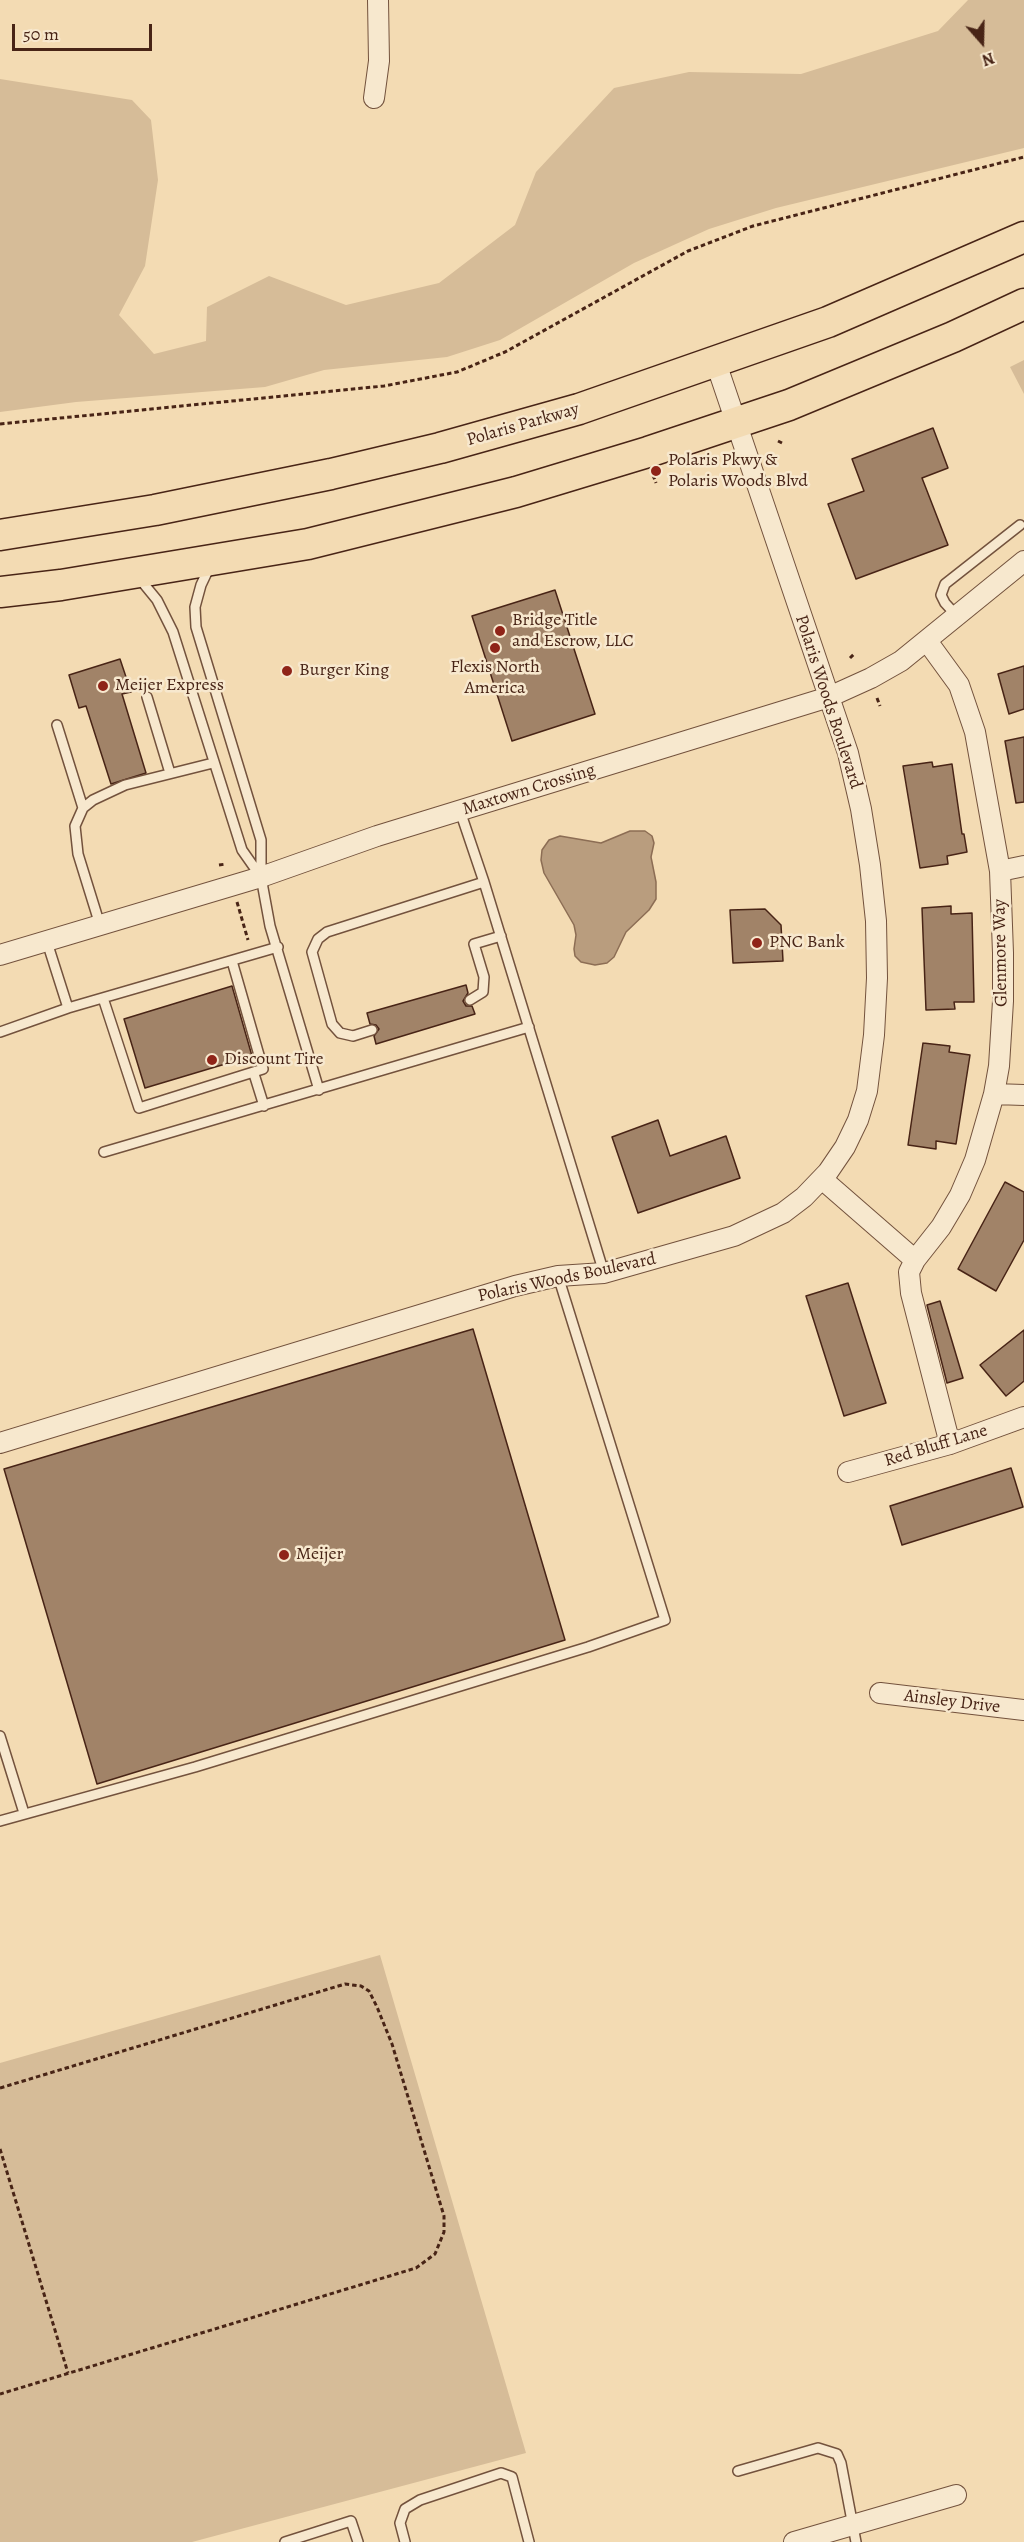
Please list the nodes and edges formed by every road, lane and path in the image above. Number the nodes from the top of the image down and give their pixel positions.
1 (378, 0) edge
2 (374, 98) dead end
3 (1024, 157) edge
4 (1024, 237) edge
5 (1024, 304) edge
6 (716, 363) junction
7 (735, 423) junction
8 (0, 424) edge
9 (1020, 525) dead end
10 (0, 535) edge
11 (212, 561) junction
12 (1024, 561) edge
13 (135, 574) junction
14 (0, 592) edge
15 (956, 615) junction
16 (927, 641) junction
17 (854, 654) dead end
18 (850, 658) dead end
19 (147, 697) dead end
20 (829, 697) junction
21 (877, 698) dead end
22 (880, 706) dead end
23 (57, 725) dead end
24 (213, 763) junction
25 (170, 773) junction
26 (83, 808) junction
27 (460, 811) junction
28 (226, 864) dead end
29 (219, 865) dead end
30 (1024, 866) edge
31 (1000, 872) junction
32 (261, 877) junction
33 (484, 882) junction
34 (237, 900) dead end
35 (100, 924) junction
36 (501, 936) junction
37 (248, 940) dead end
38 (47, 942) junction
39 (278, 947) junction
40 (0, 955) edge
41 (232, 961) junction
42 (103, 998) junction
43 (470, 1000) dead end
44 (68, 1008) junction
45 (529, 1027) junction
46 (372, 1030) dead end
47 (0, 1032) edge
48 (254, 1074) junction
49 (319, 1090) junction
50 (994, 1094) junction
51 (1024, 1095) edge
52 (264, 1106) junction
53 (104, 1152) dead end
54 (822, 1179) junction
55 (915, 1260) junction
56 (604, 1273) junction
57 (558, 1276) junction
58 (1024, 1417) edge
59 (0, 1443) edge
60 (950, 1444) junction
61 (848, 1472) dead end
62 (880, 1693) dead end
63 (1024, 1710) edge
64 (0, 1736) edge
65 (24, 1813) junction
66 (0, 1821) edge
67 (0, 2088) edge
68 (0, 2149) edge
69 (68, 2373) junction
70 (0, 2394) edge
71 (738, 2471) dead end
72 (956, 2495) dead end
73 (855, 2533) edge
74 (285, 2542) edge
75 (357, 2542) edge
76 (405, 2542) edge
77 (529, 2542) edge
78 (794, 2542) edge

1 - 2 street
3 - 8 path
4 - 6 main road, Polaris Parkway
5 - 7 main road
6 - 7 street, Polaris Woods Boulevard
6 - 10 main road, Polaris Parkway
7 - 11 main road
7 - 20 street, Polaris Woods Boulevard
9 - 15 lane
11 - 13 main road
11 - 32 lane
12 - 15 street, Maxtown Crossing
13 - 14 main road
13 - 24 lane
15 - 16 street, Maxtown Crossing
16 - 20 street, Maxtown Crossing
16 - 31 street, Glenmore Way
17 - 18 path
19 - 25 lane
20 - 27 street, Maxtown Crossing
20 - 54 street, Polaris Woods Boulevard
21 - 22 path
23 - 26 lane
24 - 25 lane
24 - 32 lane
25 - 26 lane
26 - 35 lane
27 - 32 street, Maxtown Crossing
27 - 33 lane
28 - 29 path
30 - 31 street
31 - 50 street, Glenmore Way
32 - 35 street, Maxtown Crossing
32 - 39 lane
33 - 36 lane
33 - 46 lane
34 - 37 path
35 - 38 street, Maxtown Crossing
36 - 43 lane
36 - 45 lane
38 - 40 street, Maxtown Crossing
38 - 44 lane
39 - 41 lane
39 - 49 lane
41 - 42 lane
41 - 48 lane
42 - 44 lane
42 - 48 lane
44 - 47 lane
45 - 49 lane
45 - 56 lane
48 - 52 lane
49 - 52 lane
50 - 51 street
50 - 55 street, Glenmore Way
52 - 53 lane
54 - 55 street
54 - 56 street, Polaris Woods Boulevard
55 - 60 street, Glenmore Way
56 - 57 street, Polaris Woods Boulevard
57 - 59 street, Polaris Woods Boulevard
57 - 65 lane
58 - 60 street, Red Bluff Lane
60 - 61 street, Red Bluff Lane
62 - 63 street, Ainsley Drive
64 - 65 lane
65 - 66 lane
67 - 69 path
68 - 69 path
69 - 70 path
71 - 73 lane
72 - 73 street
73 - 78 street
74 - 75 lane
76 - 77 lane

